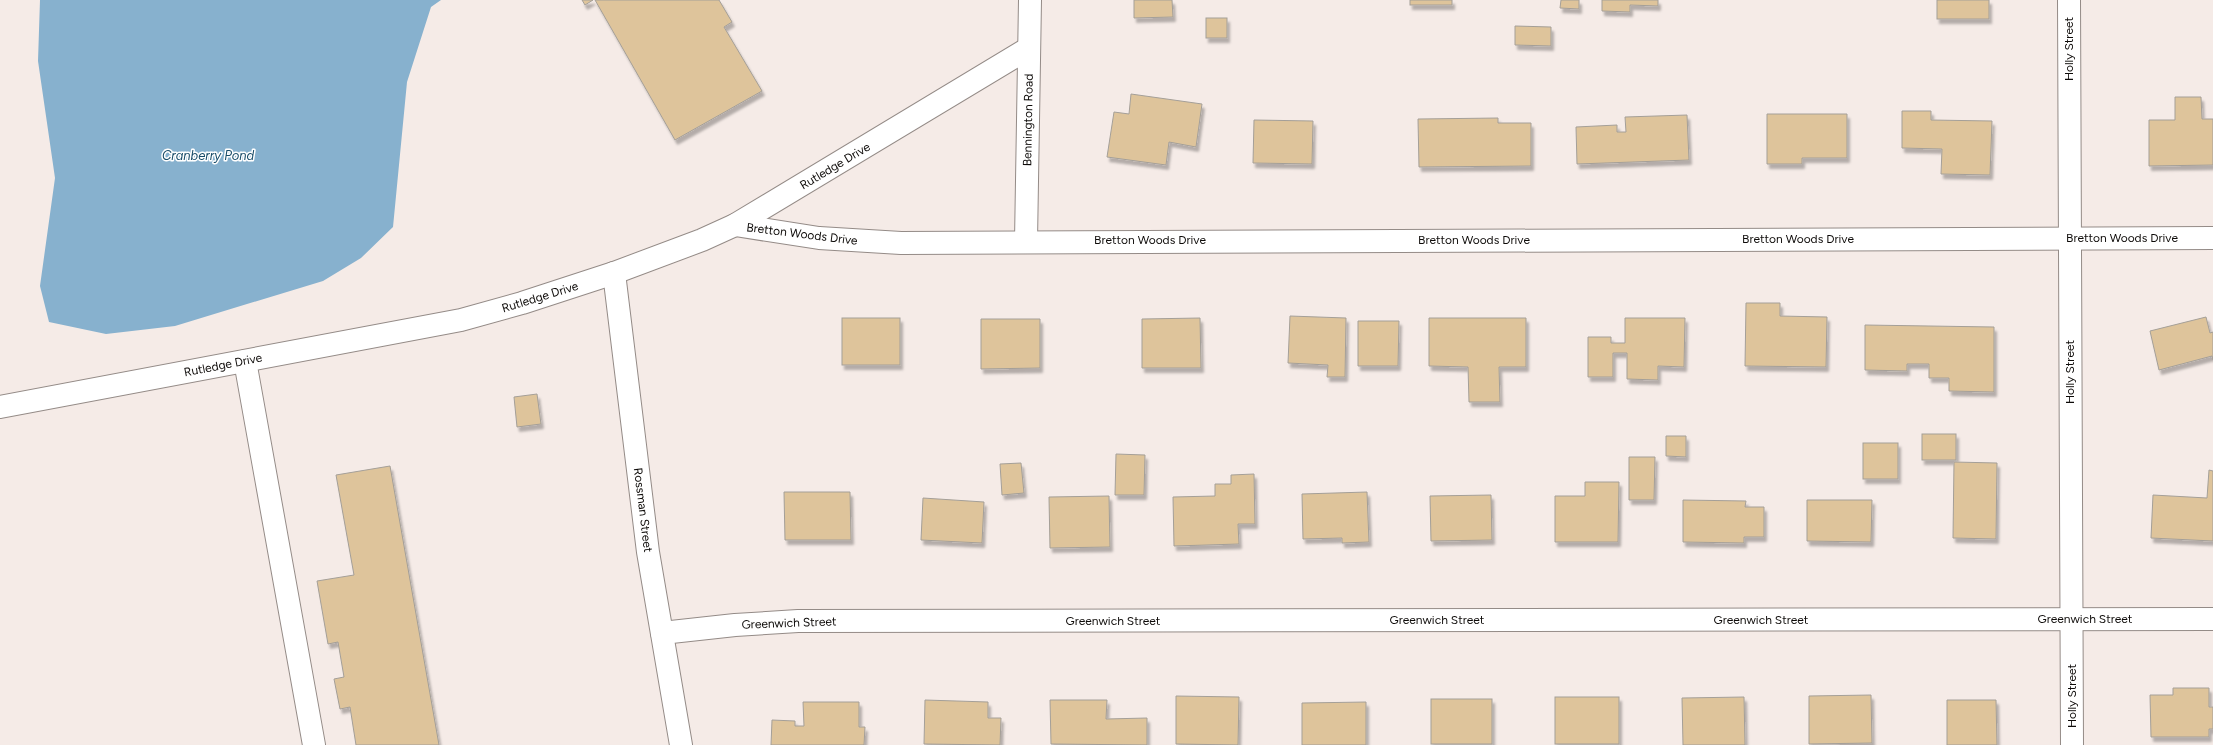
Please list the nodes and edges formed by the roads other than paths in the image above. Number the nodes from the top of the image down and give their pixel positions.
1 (1030, 0) edge
2 (2069, 0) edge
3 (1029, 48) junction
4 (735, 225) junction
5 (2070, 238) junction
6 (2213, 238) edge
7 (1026, 241) junction
8 (614, 273) junction
9 (245, 361) junction
10 (0, 406) edge
11 (2072, 619) junction
12 (2213, 619) edge
13 (662, 633) junction
14 (314, 745) edge
15 (681, 745) edge
16 (2072, 745) edge

1 - 3 street, Bennington Road
2 - 5 street, Holly Street
3 - 4 street, Rutledge Drive
3 - 7 street, Bennington Road
4 - 7 street, Bretton Woods Drive
4 - 8 street, Rutledge Drive
5 - 6 street, Bretton Woods Drive
5 - 7 street, Bretton Woods Drive
5 - 11 street, Holly Street
8 - 9 street, Rutledge Drive
8 - 13 street, Rossman Street
9 - 10 street, Rutledge Drive
9 - 14 street
11 - 12 street, Greenwich Street
11 - 13 street, Greenwich Street
11 - 16 street, Holly Street
13 - 15 street, Rossman Street

